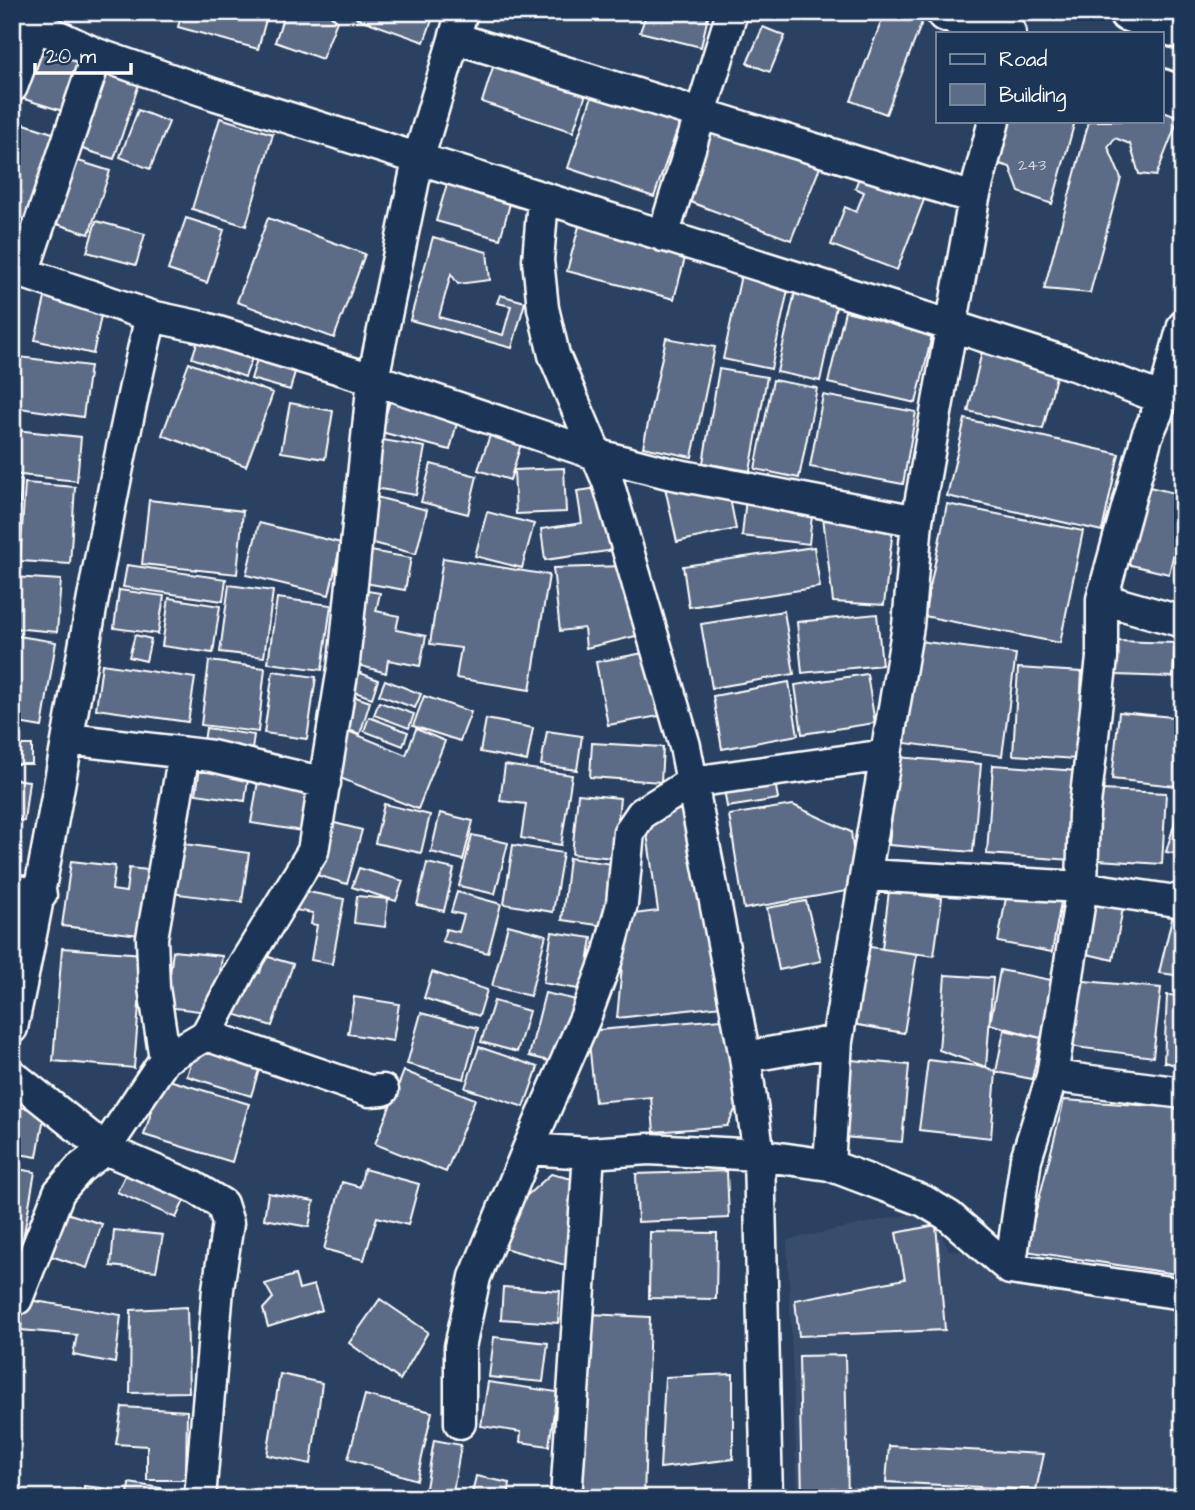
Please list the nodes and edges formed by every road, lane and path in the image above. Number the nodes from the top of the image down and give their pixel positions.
1 (732, 12) edge
2 (946, 12) edge
3 (1128, 12) edge
4 (24, 22) edge
5 (458, 25) edge
6 (1183, 30) edge
7 (1003, 32) edge
8 (97, 54) junction
9 (12, 87) edge
10 (1164, 90) edge
11 (1183, 97) edge
12 (701, 114) junction
13 (994, 122) edge
14 (418, 160) junction
15 (974, 198) junction
16 (543, 199) junction
17 (663, 236) junction
18 (17, 271) edge
19 (151, 316) junction
20 (952, 326) junction
21 (1183, 326) edge
22 (373, 379) junction
23 (1163, 399) junction
24 (598, 455) junction
25 (917, 521) junction
26 (1102, 599) junction
27 (1183, 622) edge
28 (68, 739) junction
29 (184, 753) junction
30 (886, 755) junction
31 (692, 782) junction
32 (325, 783) junction
33 (866, 875) junction
34 (1082, 887) junction
35 (26, 892) edge
36 (1183, 902) edge
37 (12, 1028) edge
38 (206, 1035) junction
39 (837, 1041) junction
40 (745, 1057) junction
41 (165, 1059) junction
42 (12, 1075) edge
43 (1052, 1076) junction
44 (383, 1090) dead end
45 (1183, 1093) edge
46 (105, 1149) junction
47 (528, 1149) junction
48 (589, 1153) junction
49 (758, 1155) junction
50 (829, 1165) junction
51 (1010, 1269) junction
52 (1183, 1294) edge
53 (12, 1298) edge
54 (460, 1423) dead end
55 (200, 1498) edge
56 (566, 1498) edge
57 (767, 1498) edge

1 - 12 street
2 - 7 main road
3 - 6 main road
4 - 8 street
4 - 9 street
5 - 12 street
5 - 14 street
8 - 14 street
8 - 18 street
10 - 11 main road
12 - 15 street
12 - 17 street
13 - 15 street
14 - 16 street
14 - 22 street
15 - 20 street
16 - 17 street
16 - 24 street
17 - 20 street
18 - 19 street
19 - 22 street
19 - 28 street
20 - 23 street
20 - 25 street
21 - 23 street
22 - 24 street
22 - 32 street
23 - 26 street
24 - 25 street
24 - 31 street
25 - 30 street
26 - 27 street
26 - 34 street
28 - 29 street
28 - 35 street
29 - 32 street
29 - 41 street
30 - 31 street
30 - 33 street
31 - 40 street
31 - 47 street
32 - 38 street
33 - 34 street
33 - 39 street
34 - 36 street
34 - 43 street
35 - 37 street
38 - 41 street
38 - 44 street
39 - 40 street
39 - 50 street
40 - 49 street
41 - 46 street
42 - 46 street
43 - 45 street
43 - 51 street
46 - 53 street
46 - 55 street
47 - 48 street
47 - 54 street
48 - 49 street
48 - 56 street
49 - 50 street
49 - 57 street
50 - 51 street
51 - 52 street

